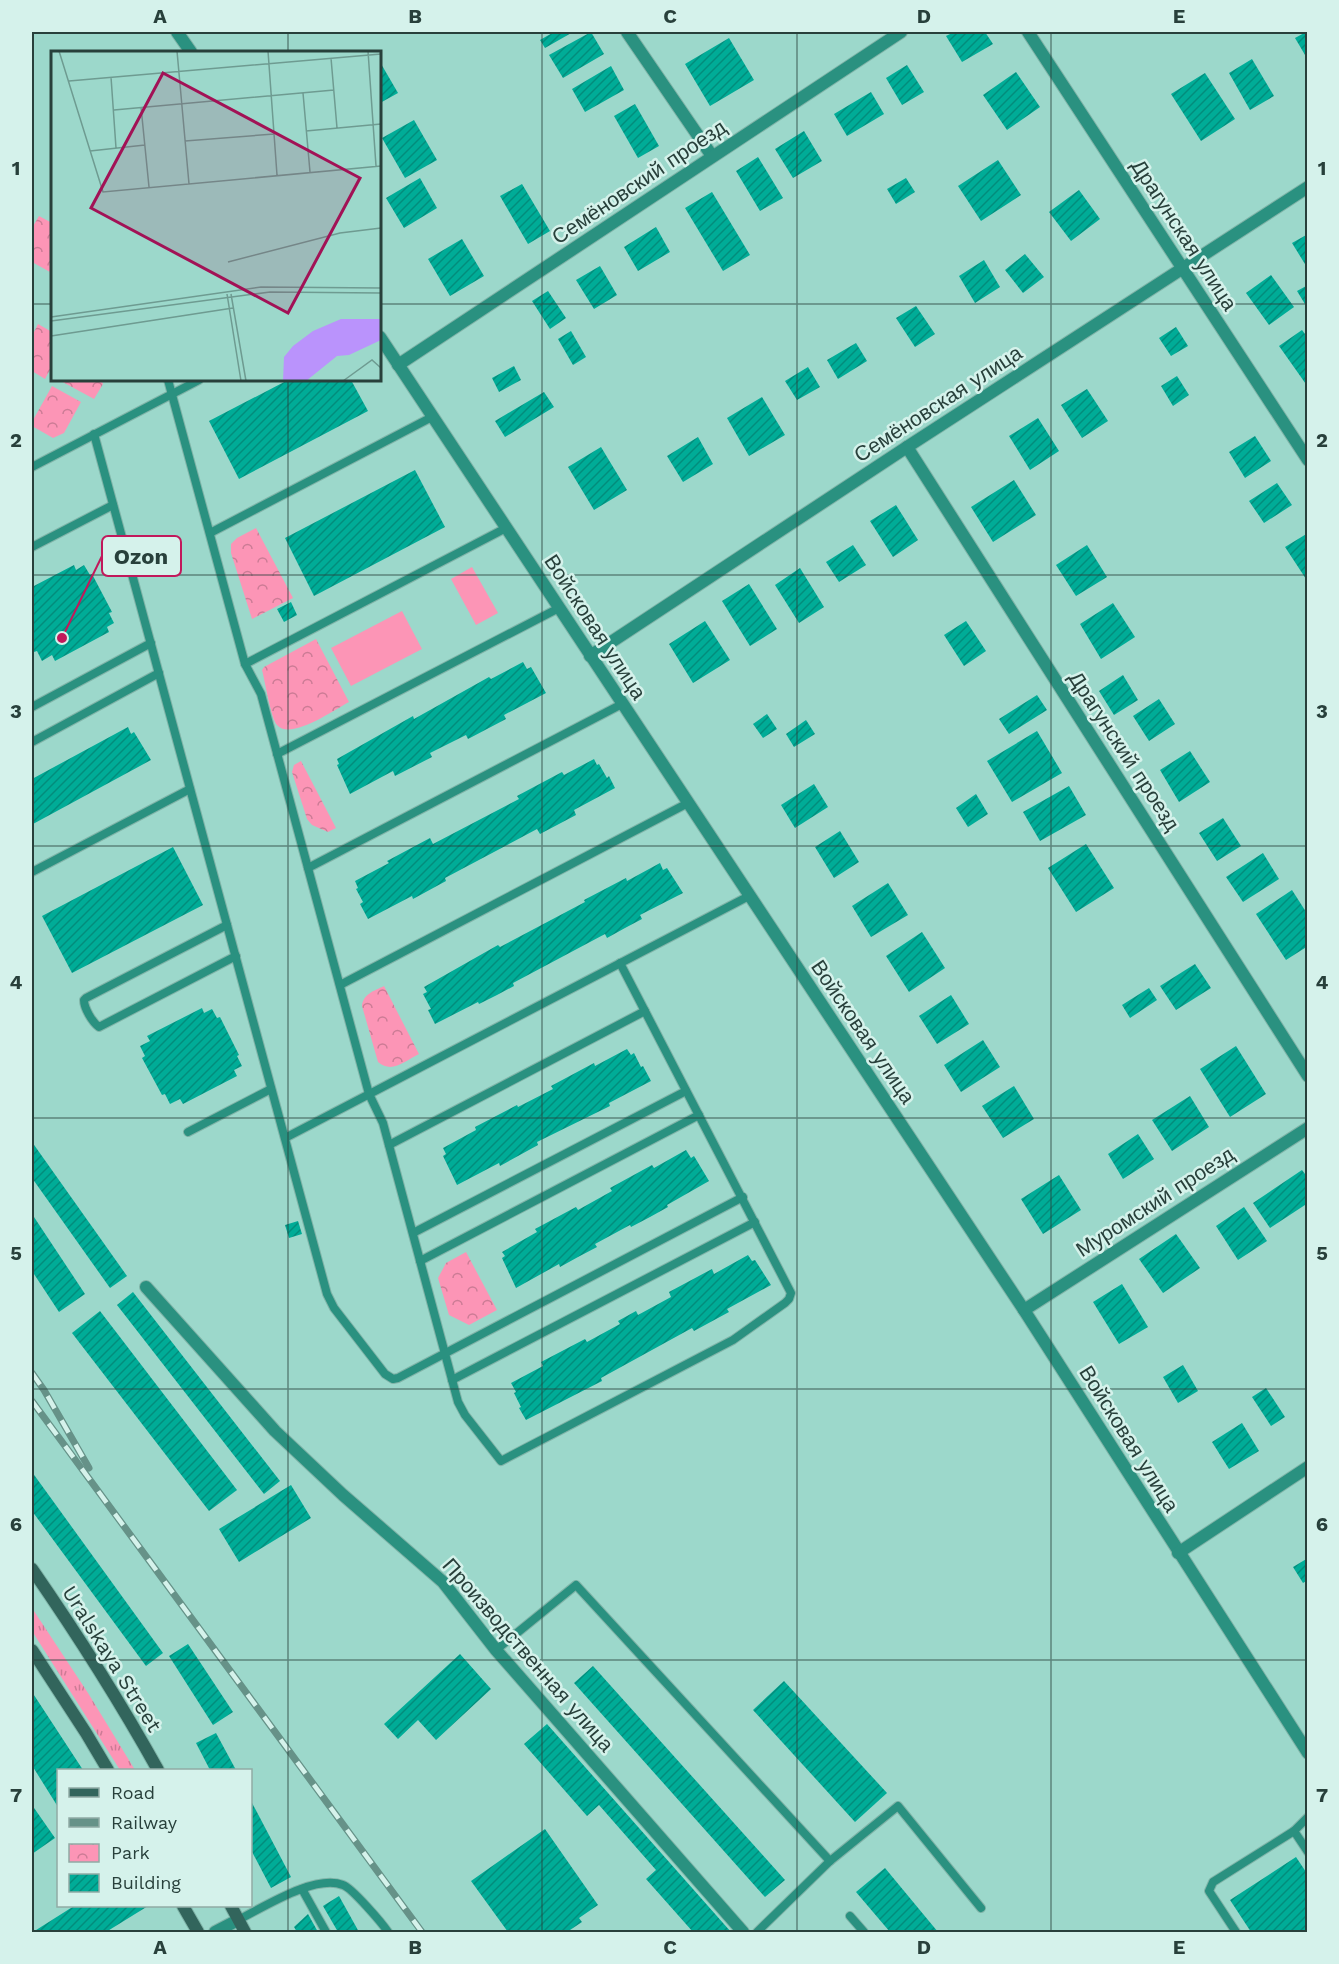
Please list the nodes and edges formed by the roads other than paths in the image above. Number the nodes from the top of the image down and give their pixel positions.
1 (177, 32) edge
2 (627, 32) edge
3 (901, 32) edge
4 (1028, 32) edge
5 (190, 51) edge
6 (712, 156) junction
7 (1308, 187) edge
8 (1182, 268) junction
9 (381, 339) edge
10 (398, 365) junction
11 (168, 381) edge
12 (197, 381) edge
13 (172, 394) junction
14 (432, 417) junction
15 (94, 434) junction
16 (907, 447) junction
17 (1308, 460) edge
18 (32, 467) edge
19 (113, 505) junction
20 (506, 528) junction
21 (210, 533) junction
22 (32, 547) edge
23 (559, 608) junction
24 (151, 643) junction
25 (590, 656) junction
26 (245, 664) junction
27 (159, 673) junction
28 (622, 704) junction
29 (32, 707) edge
30 (32, 742) edge
31 (277, 754) junction
32 (190, 789) junction
33 (688, 803) junction
34 (308, 868) junction
35 (32, 872) edge
36 (749, 896) junction
37 (227, 925) junction
38 (236, 956) junction
39 (620, 963) junction
40 (340, 985) junction
41 (645, 1011) junction
42 (1308, 1076) edge
43 (272, 1089) junction
44 (686, 1091) junction
45 (369, 1094) junction
46 (699, 1115) junction
47 (1308, 1128) edge
48 (188, 1132) dead end
49 (285, 1138) junction
50 (389, 1145) junction
51 (742, 1197) junction
52 (755, 1222) junction
53 (412, 1233) junction
54 (420, 1261) junction
55 (146, 1287) dead end
56 (1024, 1310) junction
57 (445, 1353) junction
58 (452, 1380) junction
59 (1308, 1467) edge
60 (1178, 1553) junction
61 (32, 1569) edge
62 (32, 1650) edge
63 (496, 1650) junction
64 (1308, 1753) edge
65 (107, 1769) edge
66 (157, 1769) edge
67 (1308, 1817) edge
68 (1294, 1831) junction
69 (1308, 1852) edge
70 (830, 1861) junction
71 (302, 1889) junction
72 (184, 1907) edge
73 (232, 1907) edge
74 (981, 1908) dead end
75 (850, 1916) dead end
76 (238, 1920) junction
77 (198, 1932) edge
78 (215, 1932) edge
79 (245, 1932) edge
80 (326, 1932) edge
81 (388, 1932) edge
82 (743, 1932) edge
83 (757, 1932) edge
84 (864, 1932) edge
85 (1236, 1932) edge

1 - 5 street
2 - 6 street
3 - 6 street, Семёновский проезд
4 - 8 street, Драгунская улица
6 - 10 street, Семёновский проезд
7 - 8 street, Семёновская улица
8 - 16 street, Семёновская улица
8 - 17 street, Драгунская улица
9 - 10 street, Войсковая улица
10 - 14 street, Войсковая улица
11 - 13 lane
12 - 13 lane
13 - 15 lane
13 - 21 lane
14 - 20 street, Войсковая улица
14 - 21 lane
15 - 18 lane
15 - 19 lane
16 - 25 street, Семёновская улица
16 - 42 street, Драгунский проезд
19 - 22 lane
19 - 24 lane
20 - 23 street, Войсковая улица
20 - 26 lane
21 - 26 lane
23 - 25 street, Войсковая улица
23 - 31 lane
24 - 27 lane
24 - 29 lane
25 - 28 street, Войсковая улица
26 - 31 lane
27 - 30 lane
27 - 32 lane
28 - 33 street, Войсковая улица
28 - 34 lane
31 - 34 lane
32 - 35 lane
32 - 37 lane
33 - 36 street, Войсковая улица
33 - 40 lane
34 - 40 lane
36 - 39 lane
36 - 56 street, Войсковая улица
37 - 38 lane
37 - 38 lane
38 - 43 lane
39 - 41 lane
39 - 45 lane
40 - 45 lane
41 - 44 lane
41 - 50 lane
43 - 48 lane
43 - 49 lane
44 - 46 lane
44 - 53 lane
45 - 49 lane
45 - 50 lane
46 - 51 lane
46 - 54 lane
47 - 56 street, Муромский проезд
49 - 57 lane
50 - 53 lane
51 - 52 lane
51 - 57 lane
52 - 58 lane
52 - 58 lane
53 - 54 lane
54 - 57 lane
55 - 63 street, Производственная улица
56 - 60 street, Войсковая улица
57 - 58 lane
59 - 60 street
60 - 64 street, Войсковая улица
61 - 66 main road, Uralskaya Street
62 - 65 main road
63 - 70 lane
63 - 82 street, Производственная улица
67 - 68 lane
68 - 69 lane
68 - 85 lane
70 - 74 lane
70 - 83 lane
71 - 76 lane
71 - 80 lane
71 - 81 lane
72 - 77 main road
73 - 76 main road
75 - 84 lane
76 - 78 street
76 - 79 main road

